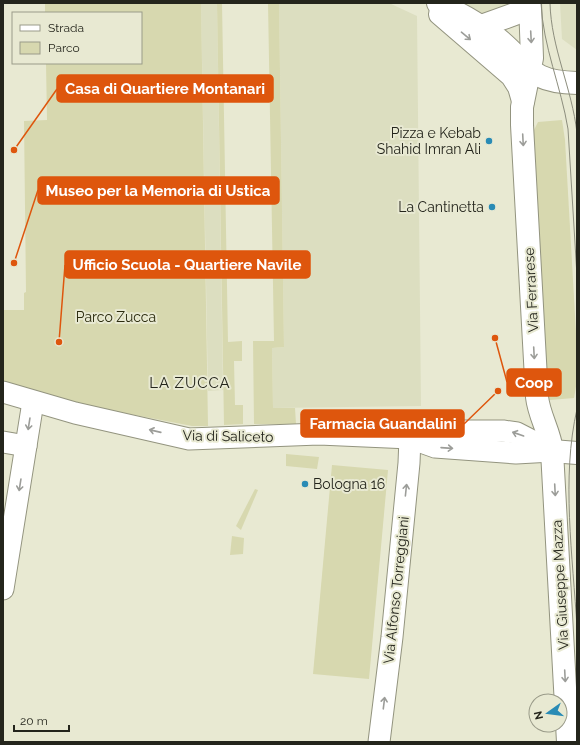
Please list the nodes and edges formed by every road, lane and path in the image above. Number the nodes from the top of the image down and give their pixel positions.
1 (425, 3) edge
2 (438, 3) edge
3 (528, 3) edge
4 (481, 26) junction
5 (530, 70) junction
6 (571, 83) edge
7 (524, 101) junction
8 (3, 392) edge
9 (33, 402) junction
10 (410, 438) junction
11 (3, 442) edge
12 (26, 446) junction
13 (552, 451) junction
14 (577, 453) edge
15 (3, 588) edge
16 (572, 718) edge
17 (379, 742) edge
18 (568, 742) edge

1 -> 7 main road, Via Ferrarese
2 - 4 main road
3 - 4 main road
3 -> 5 main road, Via Ferrarese
4 - 5 main road
5 - 6 main road
5 - 7 main road, Via Ferrarese
7 -> 13 main road, Via Ferrarese
8 - 9 street, Via di Saliceto
10 -> 9 street, Via di Saliceto
9 -> 12 street
10 - 13 street, Via di Saliceto
17 -> 10 street, Via Alfonso Torreggiani
11 - 12 street
12 -> 15 street
13 - 14 main road
13 -> 16 main road, Via Giuseppe Mazza
16 - 18 main road, Via Giuseppe Mazza

